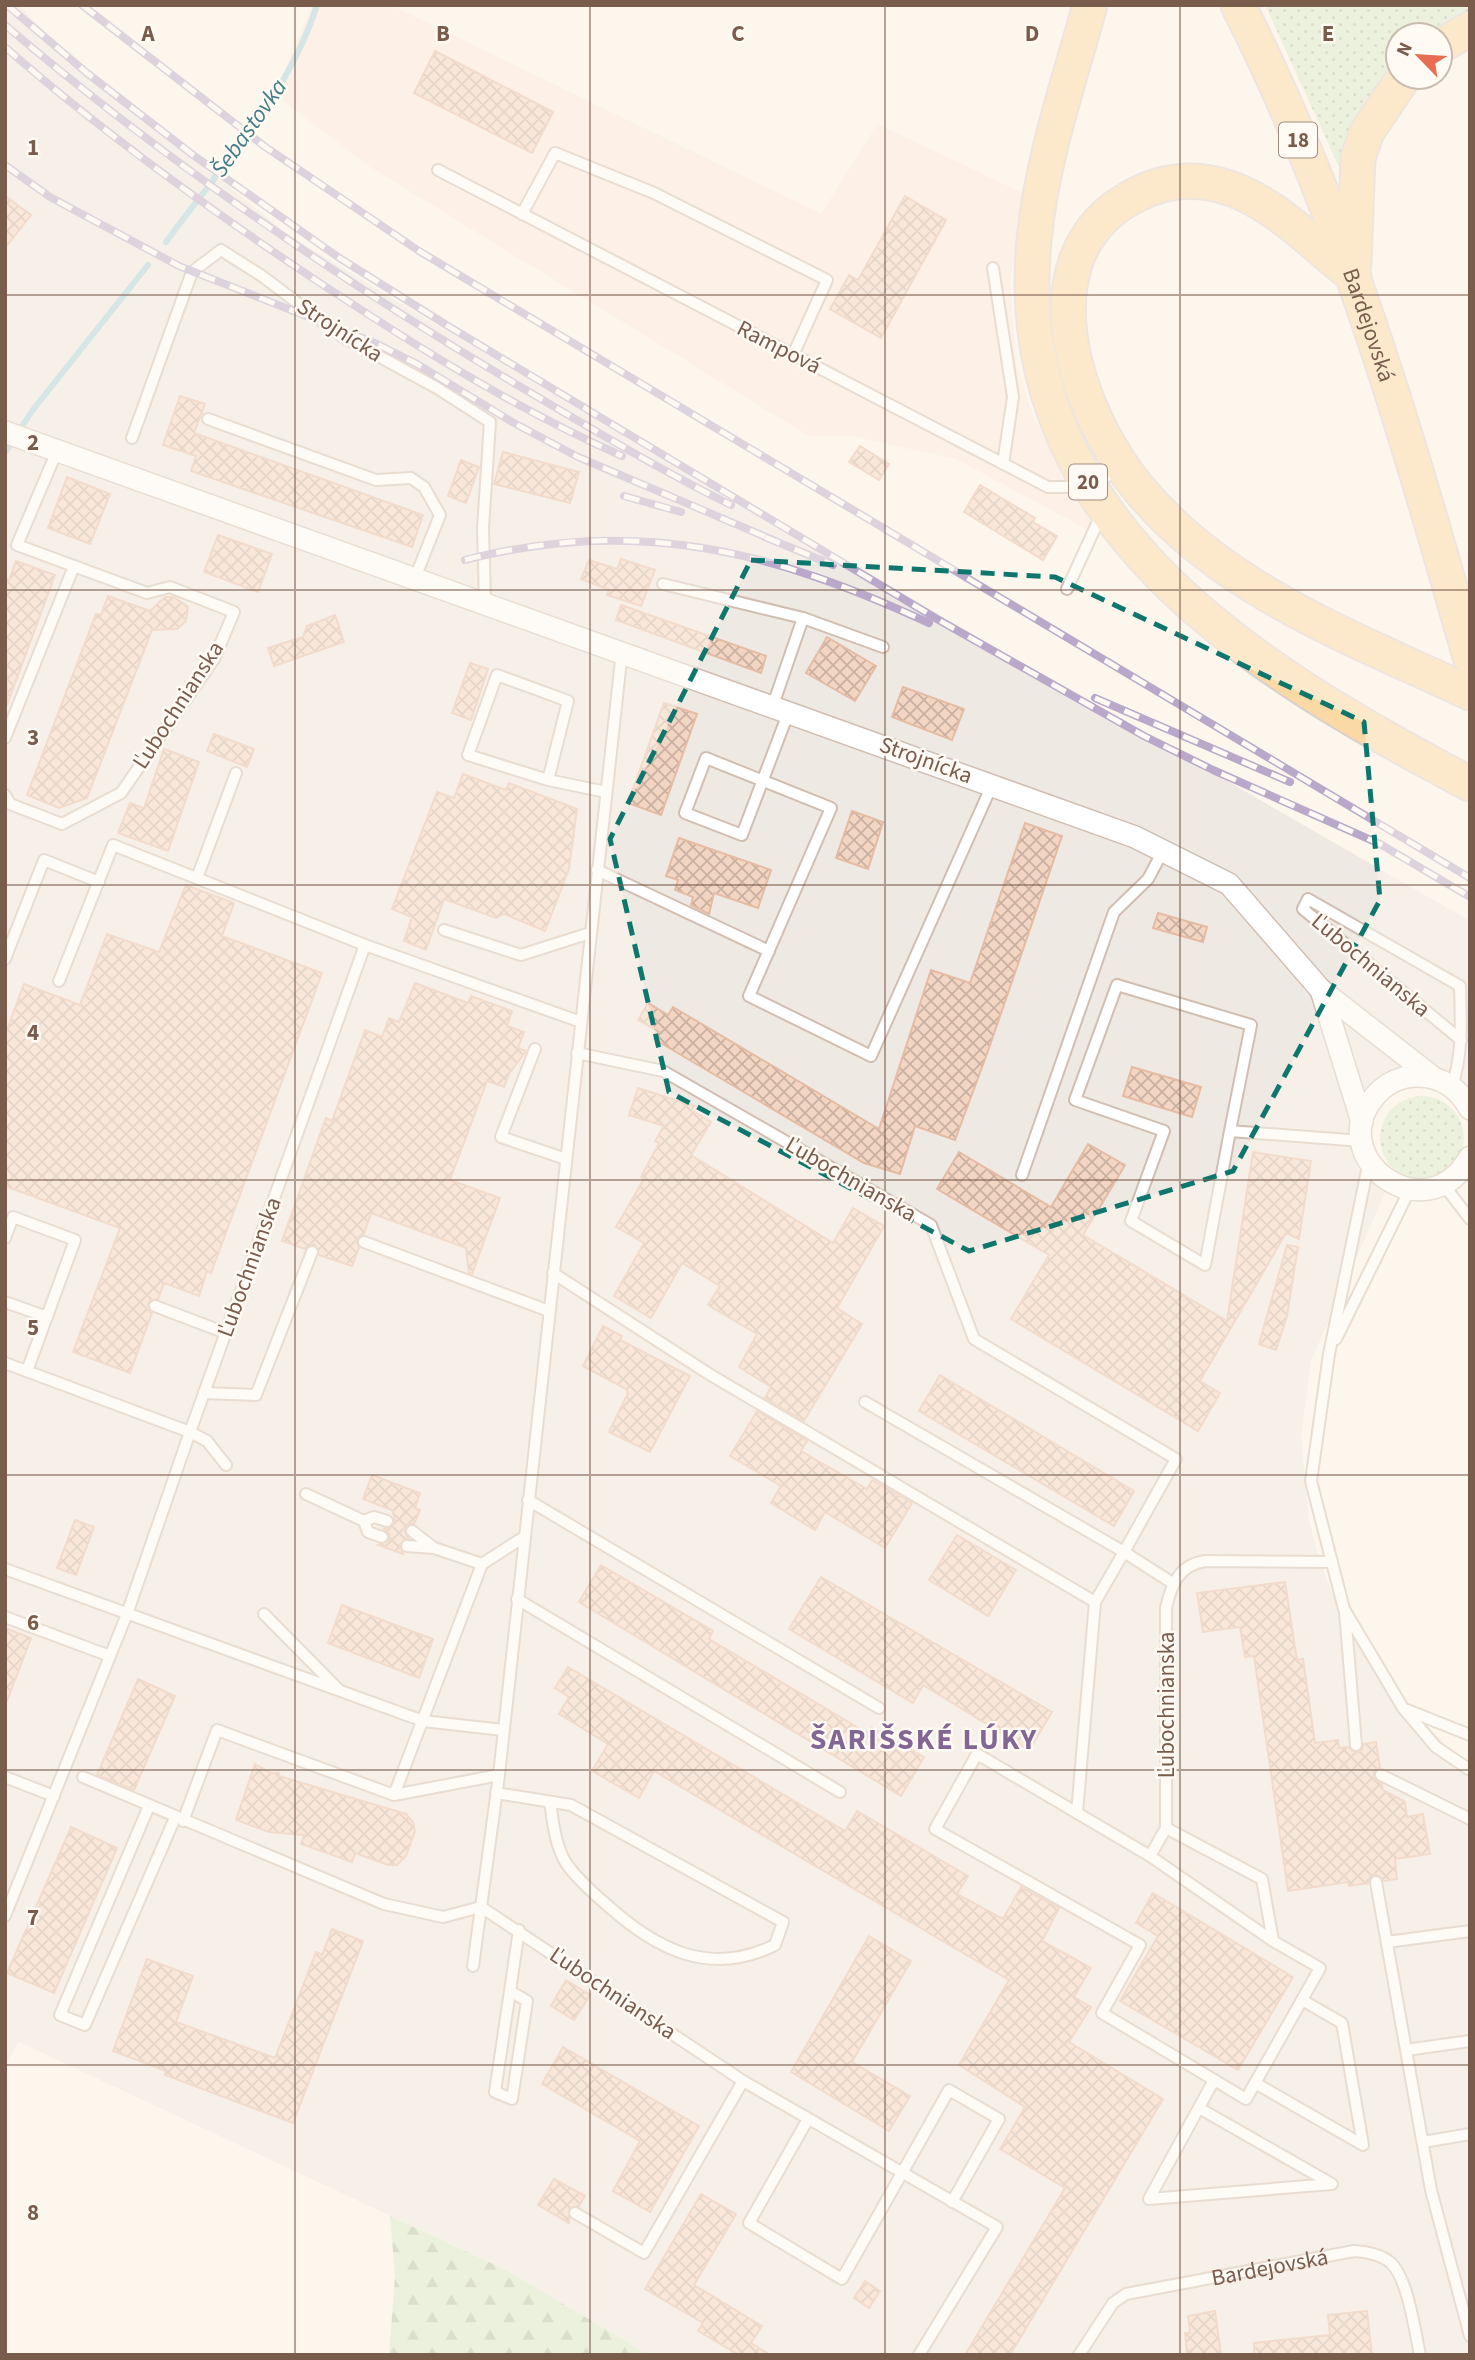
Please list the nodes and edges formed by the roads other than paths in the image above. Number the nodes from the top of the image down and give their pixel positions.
1 (1090, 5) edge
2 (1238, 5) edge
3 (1470, 29) edge
4 (1454, 38) edge
5 (1395, 91) edge
6 (438, 170) dead end
7 (522, 214) junction
8 (993, 268) dead end
9 (1354, 276) junction
10 (793, 355) junction
11 (208, 419) dead end
12 (5, 432) edge
13 (132, 438) dead end
14 (57, 450) junction
15 (1003, 464) junction
16 (1122, 467) junction
17 (1097, 497) junction
18 (74, 566) junction
19 (415, 578) junction
20 (663, 584) dead end
21 (1067, 589) dead end
22 (485, 603) junction
23 (803, 618) junction
24 (883, 646) dead end
25 (622, 650) junction
26 (1470, 657) edge
27 (1470, 693) edge
28 (781, 708) junction
29 (5, 738) edge
30 (236, 774) dead end
31 (763, 779) junction
32 (548, 780) junction
33 (1470, 784) edge
34 (992, 785) junction
35 (606, 792) junction
36 (5, 795) edge
37 (1163, 851) junction
38 (597, 870) junction
39 (197, 878) junction
40 (99, 882) junction
41 (443, 930) dead end
42 (590, 933) junction
43 (365, 945) junction
44 (769, 951) junction
45 (5, 959) edge
46 (59, 981) dead end
47 (1321, 990) junction
48 (581, 1022) junction
49 (1461, 1040) junction
50 (534, 1049) dead end
51 (577, 1053) junction
52 (1458, 1096) edge
53 (1230, 1131) junction
54 (1364, 1142) junction
55 (566, 1159) junction
56 (1461, 1170) edge
57 (1022, 1175) dead end
58 (1410, 1189) junction
59 (1470, 1219) edge
60 (5, 1238) edge
61 (364, 1242) dead end
62 (312, 1252) dead end
63 (553, 1273) junction
64 (5, 1302) edge
65 (155, 1306) dead end
66 (549, 1311) junction
67 (47, 1317) junction
68 (226, 1333) junction
69 (1329, 1354) junction
70 (5, 1363) edge
71 (27, 1371) junction
72 (204, 1393) junction
73 (865, 1402) dead end
74 (190, 1432) junction
75 (226, 1465) dead end
76 (306, 1494) dead end
77 (528, 1500) junction
78 (364, 1521) junction
79 (387, 1521) dead end
80 (412, 1531) dead end
81 (524, 1537) junction
82 (382, 1538) dead end
83 (407, 1546) dead end
84 (435, 1548) junction
85 (1124, 1552) junction
86 (1332, 1562) junction
87 (482, 1564) junction
88 (5, 1569) edge
89 (1174, 1584) junction
90 (517, 1600) junction
91 (1095, 1602) junction
92 (1345, 1609) junction
93 (127, 1614) junction
94 (264, 1614) dead end
95 (5, 1617) edge
96 (110, 1656) junction
97 (340, 1691) junction
98 (879, 1708) dead end
99 (1403, 1709) junction
100 (423, 1721) junction
101 (503, 1730) junction
102 (1470, 1735) edge
103 (1356, 1745) dead end
104 (1470, 1770) edge
105 (1381, 1774) dead end
106 (499, 1775) junction
107 (5, 1777) edge
108 (83, 1777) dead end
109 (840, 1792) dead end
110 (496, 1793) junction
111 (394, 1795) junction
112 (54, 1796) junction
113 (550, 1802) junction
114 (149, 1806) junction
115 (1077, 1813) junction
116 (179, 1819) junction
117 (1470, 1819) edge
118 (1166, 1828) junction
119 (1150, 1856) junction
120 (1376, 1882) dead end
121 (481, 1907) junction
122 (5, 1916) edge
123 (519, 1930) junction
124 (1470, 1931) edge
125 (1273, 1941) junction
126 (1387, 1942) junction
127 (473, 1966) dead end
128 (510, 1991) junction
129 (1302, 2000) junction
130 (1470, 2041) edge
131 (1406, 2050) junction
132 (1214, 2080) junction
133 (743, 2081) junction
134 (1255, 2083) junction
135 (1199, 2108) junction
136 (808, 2119) junction
137 (1470, 2134) edge
138 (1423, 2142) junction
139 (902, 2173) junction
140 (952, 2202) junction
141 (575, 2213) dead end
142 (1470, 2336) edge
143 (919, 2355) edge
144 (1079, 2355) edge
145 (1420, 2355) edge

1 - 17 main road, 20
2 - 9 main road, Bardejovská / 18
3 - 4 main road
5 - 9 main road
6 - 7 lane, Rampová
7 - 10 lane, Rampová
7 - 10 lane
8 - 15 lane
9 - 16 main road, 20
9 - 26 main road, Bardejovská / 18
10 - 15 lane, Rampová
11 - 19 lane
12 - 14 street, Strojnícka
13 - 22 lane, Strojnícka
14 - 18 lane, Ľubochnianska
14 - 19 street, Strojnícka
15 - 17 lane, Rampová
16 - 17 lane
16 - 27 main road, 20
17 - 21 lane
17 - 33 main road, 20
18 - 29 lane
18 - 36 lane, Ľubochnianska
19 - 22 street, Strojnícka
20 - 23 lane
22 - 25 street, Strojnícka
23 - 24 lane
23 - 28 lane
25 - 28 street, Strojnícka
25 - 35 lane
28 - 31 lane
28 - 34 street, Strojnícka
30 - 39 lane
31 - 31 lane
31 - 44 lane
32 - 32 lane
32 - 35 lane
34 - 37 street, Strojnícka
34 - 44 lane
35 - 38 lane
37 - 47 street, Strojnícka
37 - 57 lane
38 - 42 lane
38 - 44 lane
39 - 40 lane
39 - 43 lane
40 - 45 lane
40 - 46 lane
41 - 42 lane
42 - 48 lane
43 - 48 lane
43 - 68 lane, Ľubochnianska
47 - 52 street
47 - 54 street
48 - 51 lane
49 - 49 lane, Ľubochnianska
49 - 52 lane, Ľubochnianska
50 - 55 lane
51 - 55 lane
51 - 85 lane, Ľubochnianska
52 - 54 street
53 - 53 lane
53 - 54 lane
54 - 58 street
54 - 69 lane
55 - 63 lane
56 - 58 street
56 - 59 lane
58 - 69 lane
60 - 67 lane
61 - 66 lane
62 - 72 lane
63 - 66 lane
63 - 91 lane
64 - 67 lane
65 - 68 lane
66 - 77 lane
67 - 71 lane
68 - 72 lane, Ľubochnianska
69 - 86 lane
70 - 71 lane
71 - 74 lane
72 - 74 lane, Ľubochnianska
73 - 85 lane
74 - 75 lane
74 - 93 lane, Ľubochnianska
76 - 78 lane
77 - 81 lane
77 - 98 lane
78 - 79 lane
78 - 82 lane
80 - 84 lane
81 - 87 lane
81 - 90 lane
83 - 84 lane
84 - 87 lane
85 - 89 lane
85 - 91 lane, Ľubochnianska
86 - 89 lane
86 - 92 lane
87 - 100 lane
88 - 93 lane
89 - 118 lane, Ľubochnianska
90 - 101 lane
90 - 109 lane
91 - 115 lane
92 - 99 lane
92 - 103 lane
93 - 96 lane, Ľubochnianska
93 - 97 lane
94 - 97 lane
95 - 96 lane
96 - 112 lane, Ľubochnianska
97 - 100 lane
99 - 102 lane
99 - 104 lane
100 - 101 lane
100 - 111 lane
101 - 106 lane
105 - 117 lane
106 - 110 lane
106 - 111 lane
107 - 112 lane
108 - 114 lane
110 - 113 lane
110 - 121 lane
111 - 116 lane
112 - 122 lane, Ľubochnianska
113 - 113 lane
114 - 116 lane
114 - 116 lane
115 - 119 lane
115 - 132 lane
116 - 121 lane
118 - 119 lane
118 - 125 lane
119 - 125 lane
120 - 126 lane
121 - 123 lane, Ľubochnianska
121 - 127 lane
123 - 128 lane
123 - 133 lane, Ľubochnianska
124 - 126 lane
125 - 129 lane
126 - 131 lane
128 - 128 lane
129 - 134 lane
129 - 134 lane
130 - 131 lane
131 - 138 lane
132 - 134 lane
132 - 135 lane
133 - 136 lane, Ľubochnianska
133 - 141 lane
135 - 135 lane
136 - 139 lane, Ľubochnianska
136 - 139 lane
137 - 138 lane
138 - 142 lane
139 - 140 lane, Ľubochnianska
139 - 140 lane
140 - 143 lane, Ľubochnianska
144 - 145 lane, Bardejovská

